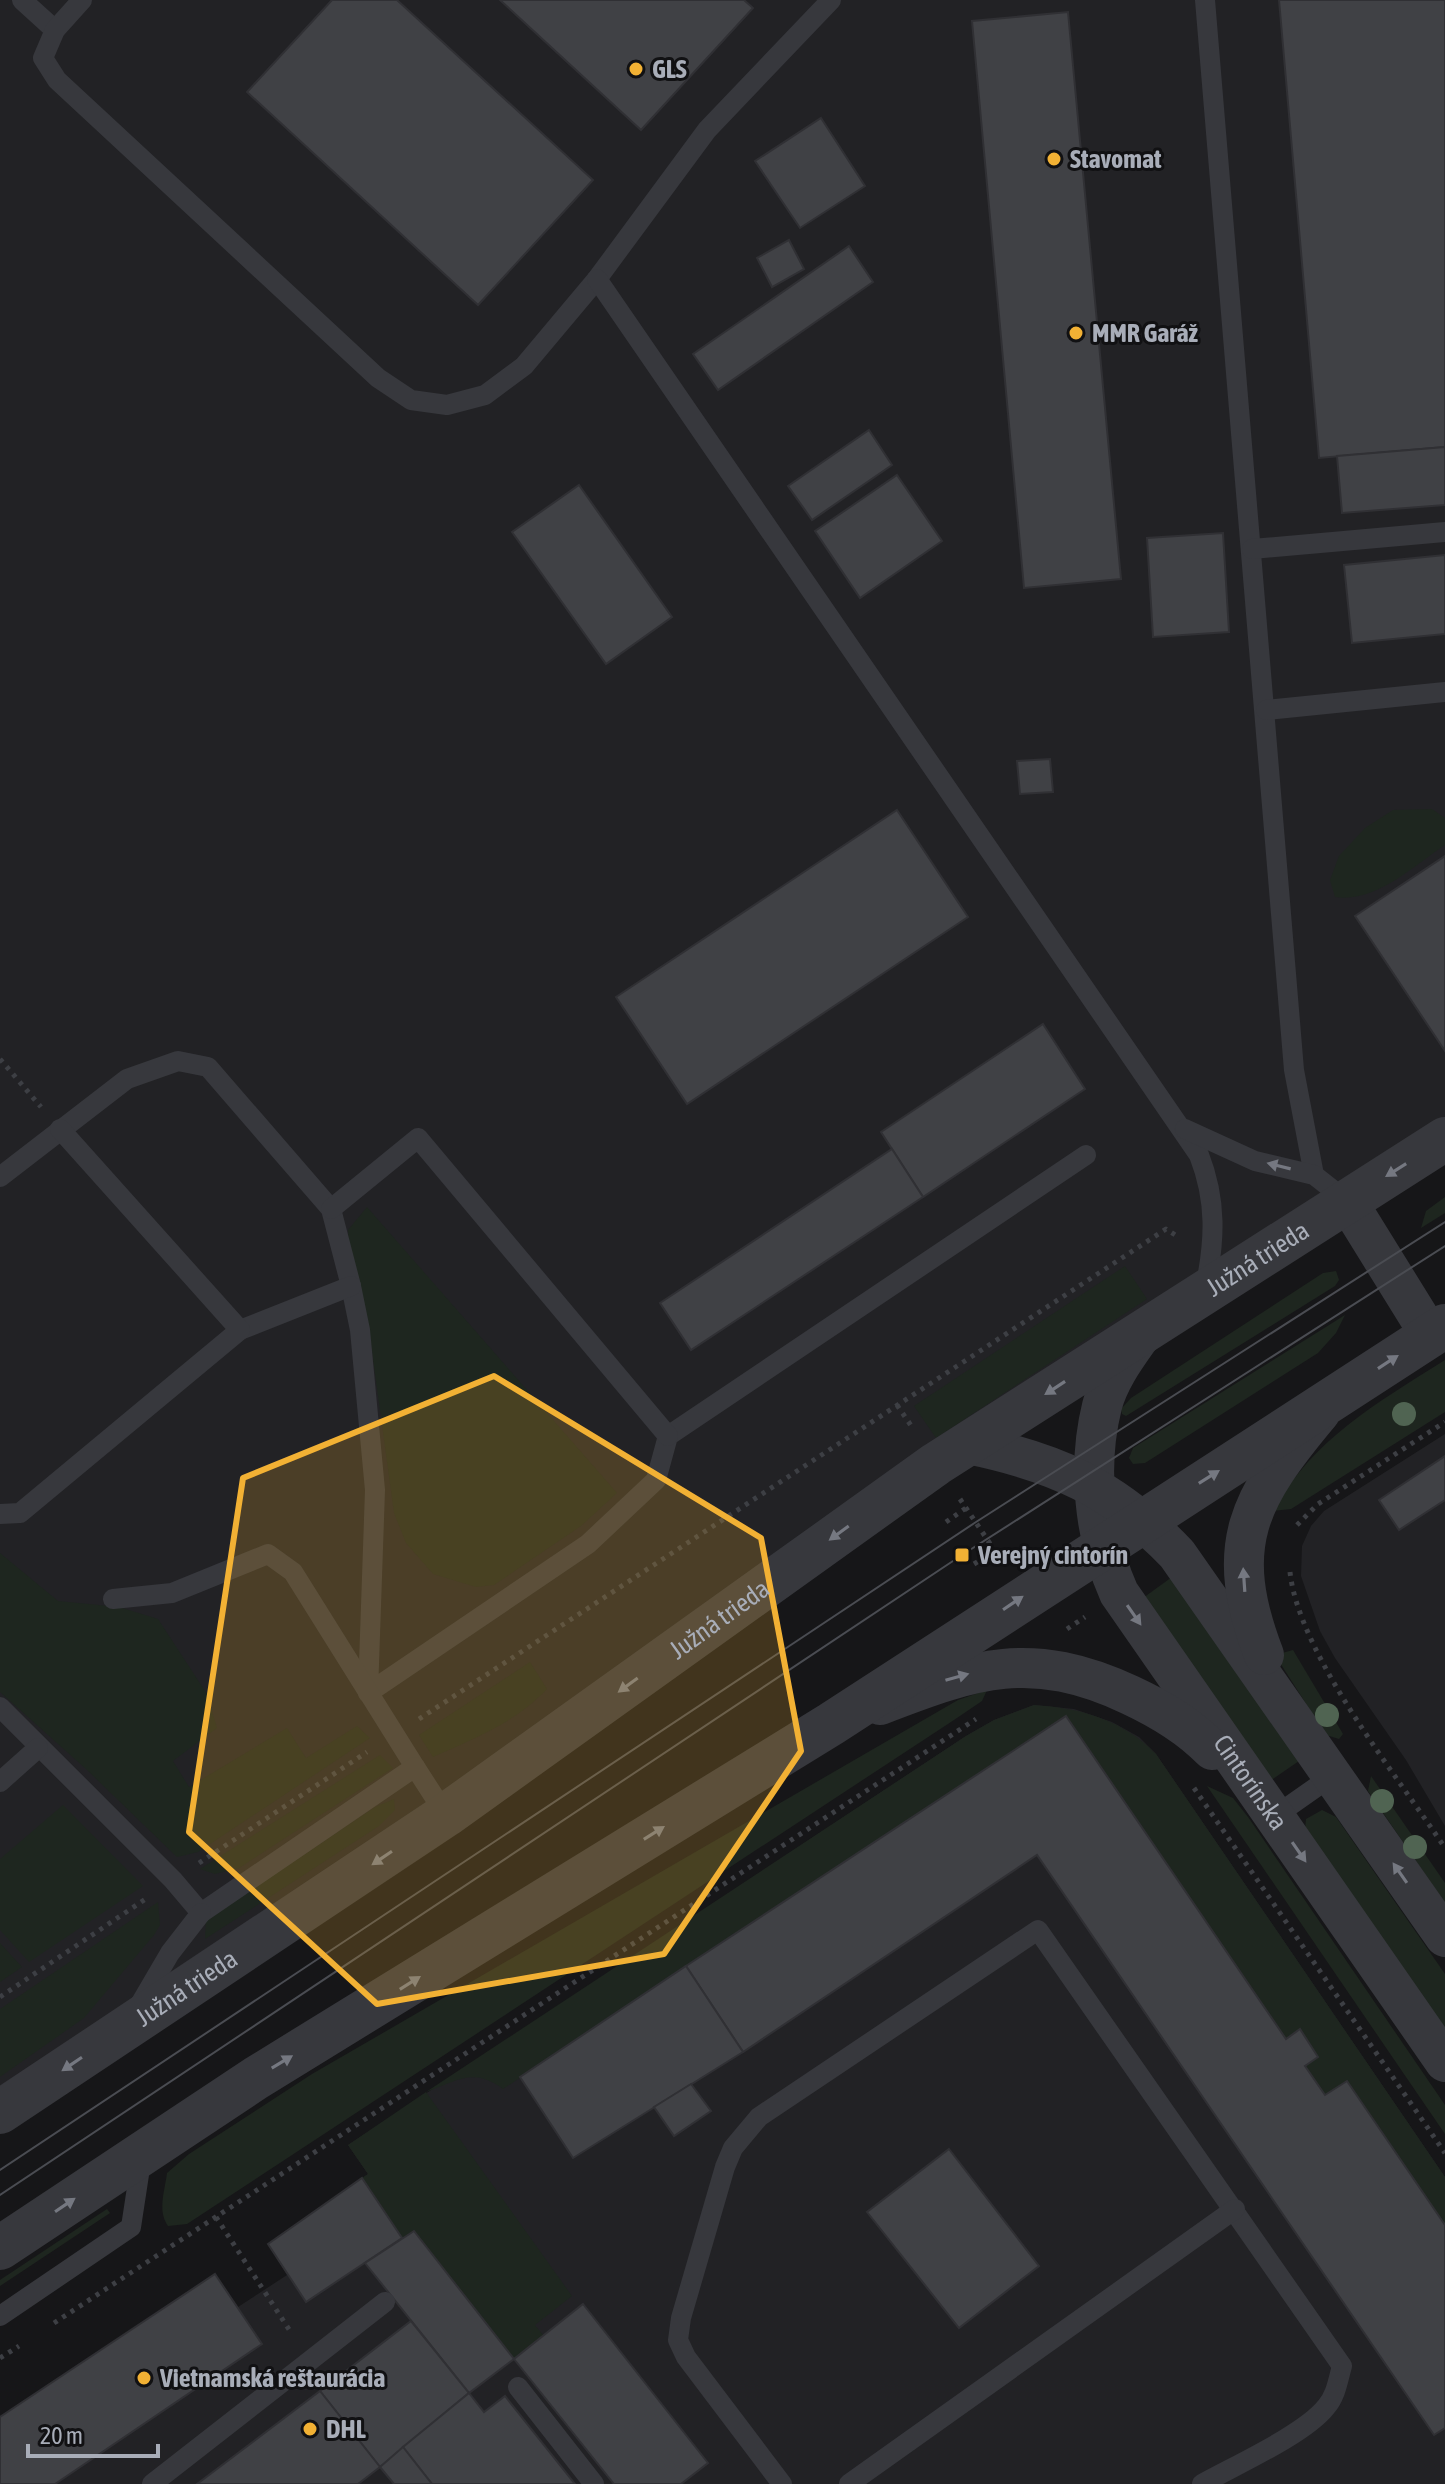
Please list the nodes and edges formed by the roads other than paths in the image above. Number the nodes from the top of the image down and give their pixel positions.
1 (22, 0) edge
2 (82, 0) edge
3 (831, 0) edge
4 (1205, 0) edge
5 (55, 30) junction
6 (597, 279) junction
7 (1445, 532) edge
8 (1252, 549) junction
9 (1445, 692) edge
10 (1266, 710) junction
11 (1183, 1128) junction
12 (60, 1129) junction
13 (1445, 1139) edge
14 (1086, 1155) dead end
15 (0, 1177) edge
16 (1331, 1188) junction
17 (331, 1209) junction
18 (351, 1286) junction
19 (1204, 1293) junction
20 (240, 1330) junction
21 (1438, 1330) edge
22 (1144, 1331) junction
23 (1332, 1399) junction
24 (668, 1436) junction
25 (952, 1454) junction
26 (1095, 1487) junction
27 (0, 1514) edge
28 (1143, 1518) junction
29 (1102, 1545) junction
30 (113, 1599) dead end
31 (368, 1693) junction
32 (0, 1707) edge
33 (1285, 1707) junction
34 (831, 1724) junction
35 (38, 1748) junction
36 (415, 1767) junction
37 (1332, 1776) junction
38 (0, 1782) edge
39 (1271, 1811) junction
40 (446, 1815) junction
41 (201, 1913) junction
42 (1445, 1937) edge
43 (127, 2028) junction
44 (1445, 2062) edge
45 (0, 2112) edge
46 (142, 2154) junction
47 (1235, 2209) junction
48 (0, 2248) edge
49 (385, 2302) dead end
50 (0, 2316) edge
51 (518, 2387) dead end
52 (152, 2484) edge
53 (594, 2484) edge
54 (782, 2484) edge
55 (849, 2484) edge
56 (1202, 2484) edge

1 - 5 lane
2 - 5 lane
3 - 6 lane
4 - 8 lane
5 - 6 lane
6 - 11 lane
7 - 8 lane
8 - 10 lane
9 - 10 lane
10 - 16 lane
16 -> 11 lane
11 - 19 lane
12 - 15 lane
12 - 17 lane
12 - 20 lane
13 -> 16 street, Južná trieda
14 - 24 lane
16 - 19 street, Južná trieda
16 - 21 street
17 - 18 lane
17 - 24 lane
18 - 20 lane
18 - 31 lane
19 - 22 street, Južná trieda
20 - 27 lane
23 -> 21 street
22 -> 25 street, Južná trieda
22 - 26 street, Cintorínska
28 -> 23 street
33 -> 23 street
24 - 31 lane
25 - 26 street
25 -> 40 street, Južná trieda
26 - 28 street
26 - 29 street, Cintorínska
28 - 29 street
28 - 33 street
34 -> 29 street
29 -> 39 street, Cintorínska
30 - 31 lane
31 - 36 lane
32 - 35 lane
33 - 37 street
34 -> 39 street
46 -> 34 street
35 - 38 lane
35 - 41 lane
36 - 40 lane
36 - 41 lane
37 - 39 lane
42 -> 37 street
39 -> 44 street, Cintorínska
40 -> 43 street, Južná trieda
41 - 43 lane
43 -> 45 street, Južná trieda
48 -> 46 street
46 - 50 lane
47 - 54 lane
47 - 55 lane
47 - 56 lane
49 - 52 lane
51 - 53 lane

